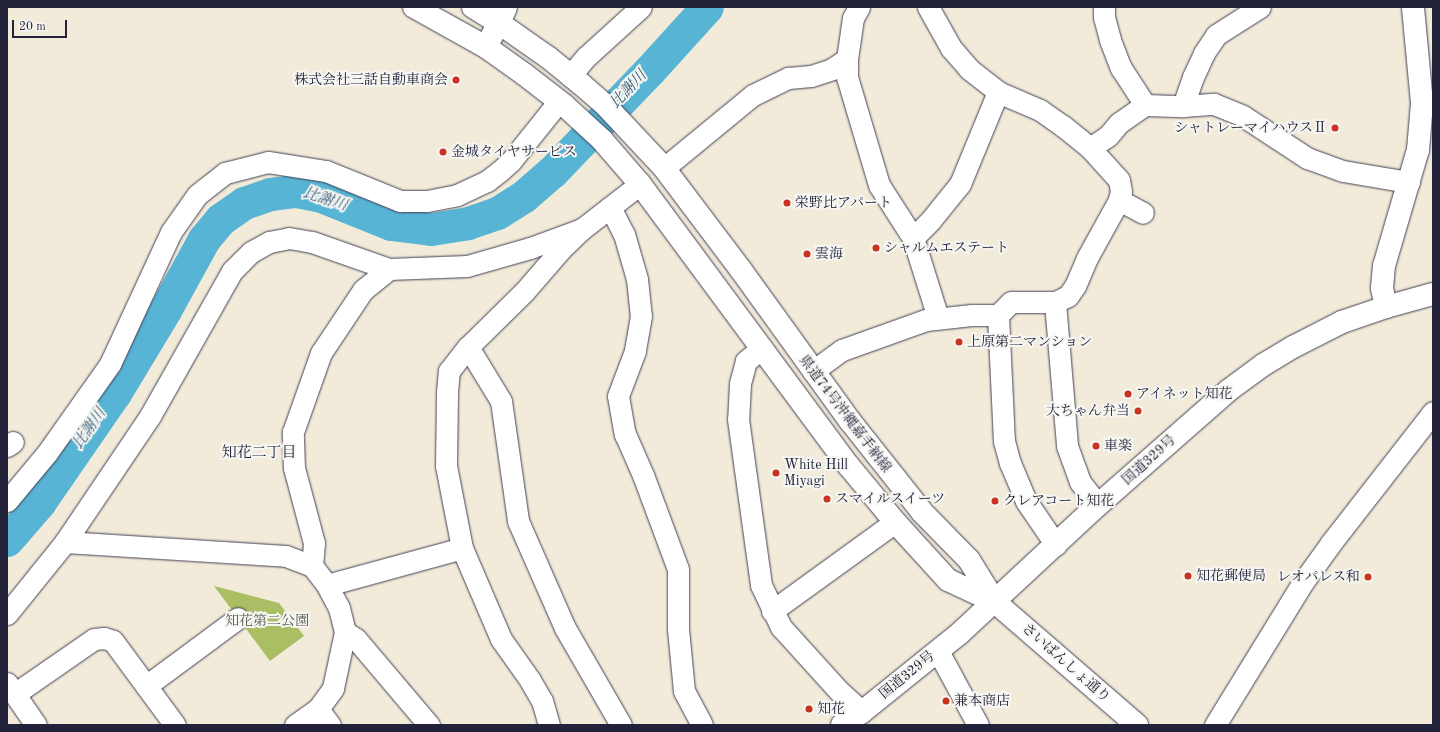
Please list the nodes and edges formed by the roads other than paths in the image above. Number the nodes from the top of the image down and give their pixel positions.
1 (414, 7) edge
2 (473, 7) edge
3 (641, 7) edge
4 (859, 7) edge
5 (928, 7) edge
6 (1104, 7) edge
7 (1260, 7) edge
8 (1413, 7) edge
9 (502, 15) edge
10 (486, 47) junction
11 (847, 59) junction
12 (575, 80) junction
13 (998, 92) junction
14 (562, 103) junction
15 (1144, 105) junction
16 (1183, 106) junction
17 (1090, 148) junction
18 (664, 168) junction
19 (1409, 182) junction
20 (640, 184) junction
21 (1119, 200) junction
22 (610, 207) junction
23 (1142, 213) dead end
24 (582, 229) junction
25 (913, 238) junction
26 (390, 269) junction
27 (1433, 294) edge
28 (1055, 302) junction
29 (1386, 307) junction
30 (998, 315) junction
31 (938, 318) junction
32 (468, 347) junction
33 (762, 348) junction
34 (813, 371) junction
35 (1433, 412) edge
36 (7, 501) edge
37 (1098, 505) junction
38 (895, 522) junction
39 (65, 542) junction
40 (1056, 545) junction
41 (462, 548) junction
42 (312, 566) junction
43 (326, 585) junction
44 (995, 602) junction
45 (772, 611) junction
46 (7, 614) edge
47 (238, 618) dead end
48 (345, 632) junction
49 (938, 651) junction
50 (146, 686) junction
51 (11, 688) edge
52 (862, 712) junction
53 (324, 717) edge
54 (36, 725) edge
55 (175, 725) edge
56 (295, 725) edge
57 (429, 725) edge
58 (549, 725) edge
59 (621, 725) edge
60 (702, 725) edge
61 (842, 725) edge
62 (978, 725) edge
63 (1137, 725) edge
64 (1216, 725) edge

1 - 10 main road, 県道74号沖縄嘉手納線
2 - 9 main road, 県道74号沖縄嘉手納線
3 - 12 street
4 - 11 street
5 - 13 street
6 - 15 street
7 - 16 street
8 - 19 main road
9 - 10 main road
9 - 12 main road, 県道74号沖縄嘉手納線
10 - 14 main road, 県道74号沖縄嘉手納線
11 - 18 street
11 - 25 street
12 - 18 main road, 県道74号沖縄嘉手納線
13 - 17 street
13 - 25 street
14 - 20 main road, 県道74号沖縄嘉手納線
14 - 36 street
15 - 16 street
15 - 17 street
16 - 19 street
17 - 21 street
18 - 34 main road, 県道74号沖縄嘉手納線
19 - 29 main road
20 - 22 street
20 - 33 main road, 県道74号沖縄嘉手納線
21 - 23 street
21 - 28 street
22 - 24 street
22 - 60 street
24 - 26 street
24 - 32 street
25 - 31 street
26 - 39 street
26 - 42 street
27 - 29 main road, 国道329号
28 - 30 street
28 - 37 street
29 - 37 main road, 国道329号
30 - 31 street
30 - 40 street
31 - 34 street
32 - 41 street
32 - 59 street
33 - 38 main road, 県道74号沖縄嘉手納線
33 - 45 street
34 - 44 main road, 県道74号沖縄嘉手納線
35 - 64 street
37 - 40 main road, 国道329号
38 - 44 main road, 県道74号沖縄嘉手納線
38 - 45 street
39 - 42 street
39 - 46 street
40 - 44 main road, 国道329号
41 - 43 street
41 - 58 street
42 - 43 street
43 - 48 street
44 - 49 main road, 国道329号
44 - 63 main road, さいばんしょ通り
45 - 52 street
47 - 50 street
48 - 53 street
48 - 57 street
49 - 52 main road, 国道329号
49 - 62 street
50 - 51 street
50 - 55 street
51 - 54 street
52 - 61 main road, 国道329号
53 - 56 street

